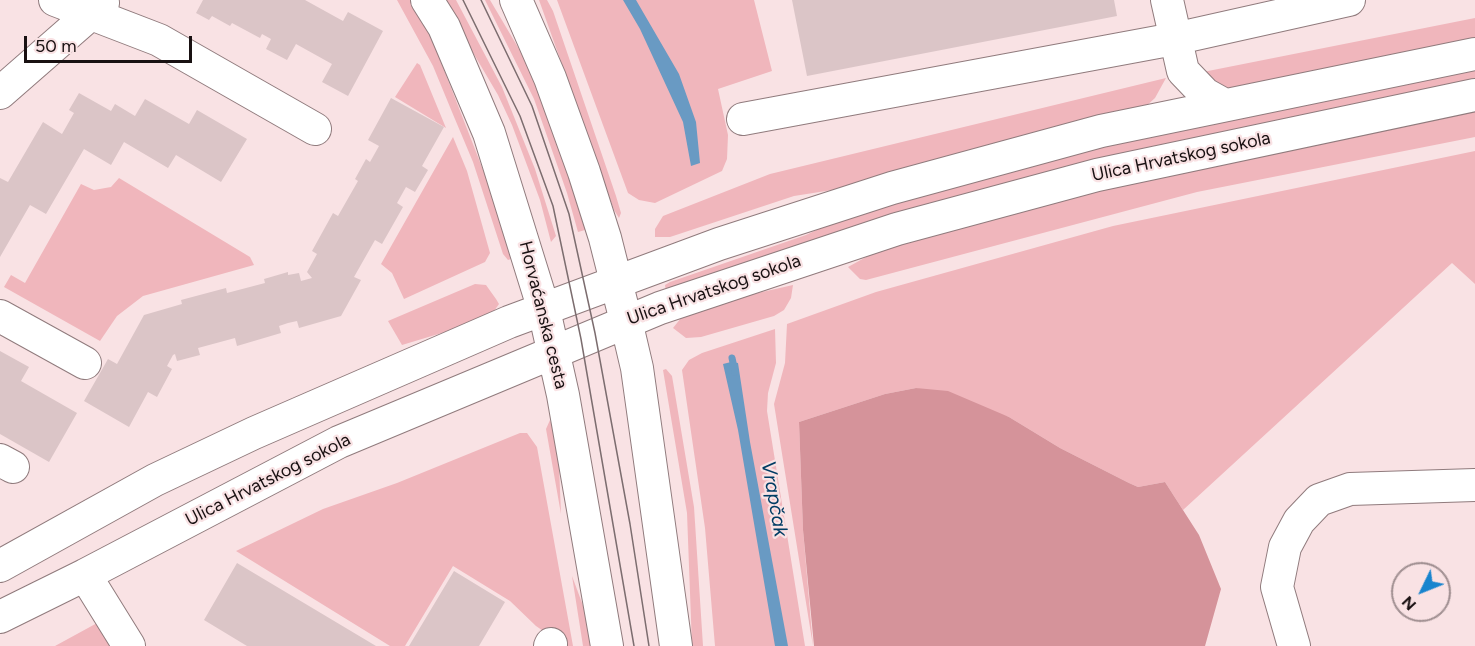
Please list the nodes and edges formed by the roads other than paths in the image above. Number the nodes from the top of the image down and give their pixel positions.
1 (55, 0) edge
2 (427, 0) edge
3 (516, 0) edge
4 (1167, 0) edge
5 (1349, 0) edge
6 (99, 7) edge
7 (1174, 39) junction
8 (1475, 54) edge
9 (1183, 71) junction
10 (0, 93) edge
11 (1475, 95) edge
12 (1223, 105) junction
13 (743, 118) dead end
14 (1158, 118) junction
15 (315, 129) dead end
16 (617, 284) junction
17 (544, 310) junction
18 (0, 316) edge
19 (627, 321) junction
20 (553, 350) junction
21 (85, 363) dead end
22 (1475, 485) edge
23 (0, 566) edge
24 (85, 575) junction
25 (0, 617) edge
26 (129, 646) edge
27 (607, 646) edge
28 (676, 646) edge
29 (1294, 646) edge

1 - 6 street
2 - 17 street, Horvaćanska cesta
3 - 16 street
4 - 7 street
5 - 7 street
6 - 10 street
6 - 15 street
7 - 9 street
7 - 13 street
8 - 12 street, Ulica Hrvatskog sokola
9 - 12 street
9 - 14 street
11 - 19 street, Ulica Hrvatskog sokola
12 - 14 street, Ulica Hrvatskog sokola
14 - 16 street, Ulica Hrvatskog sokola
16 - 17 street, Ulica Hrvatskog sokola
16 - 19 street
17 - 20 street, Horvaćanska cesta
17 - 23 street, Ulica Hrvatskog sokola
18 - 21 street
19 - 20 street, Ulica Hrvatskog sokola
19 - 28 street
20 - 24 street, Ulica Hrvatskog sokola
20 - 27 street, Horvaćanska cesta
22 - 29 street
24 - 25 street, Ulica Hrvatskog sokola
24 - 26 street

